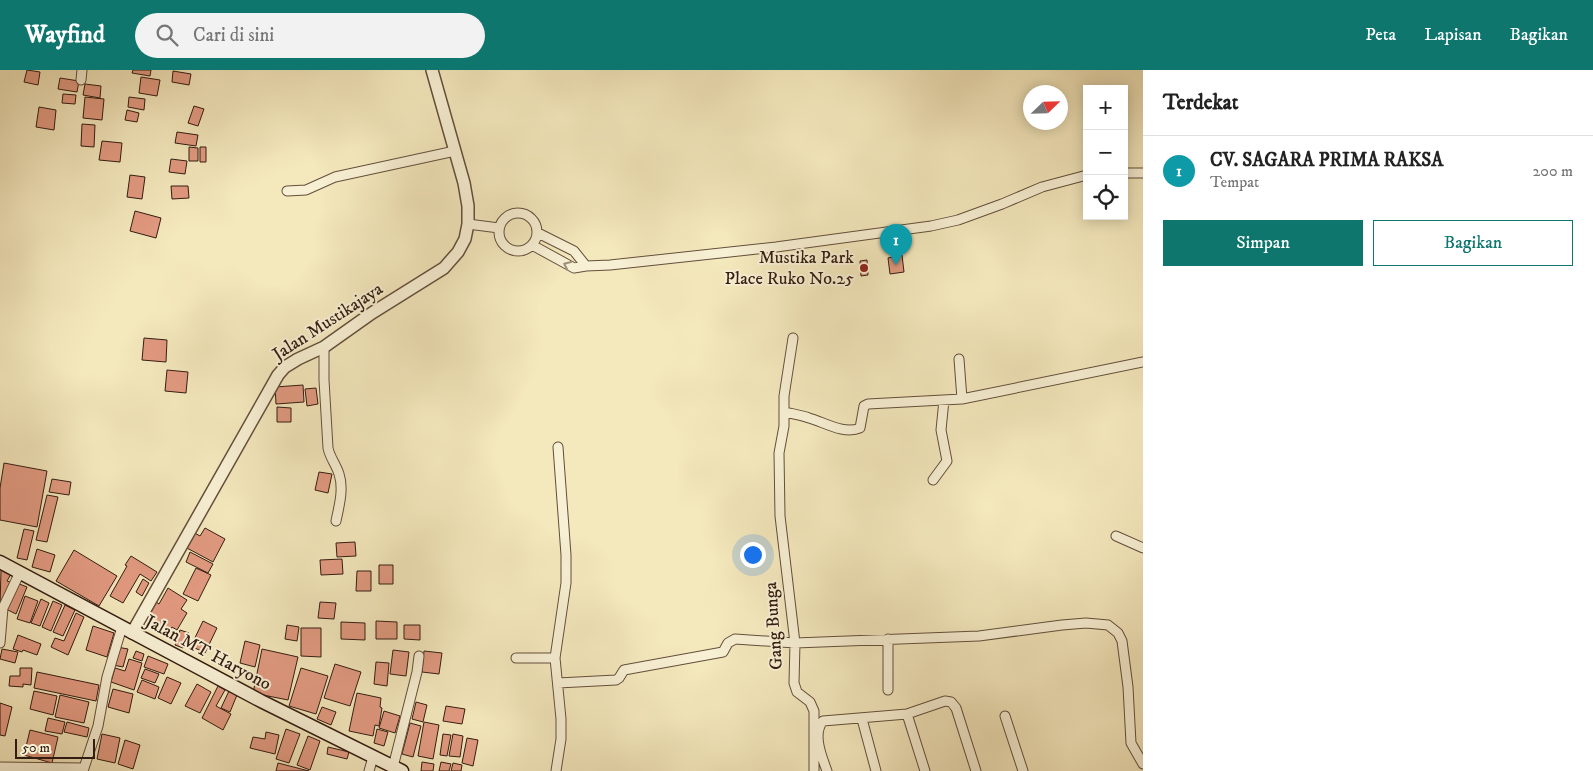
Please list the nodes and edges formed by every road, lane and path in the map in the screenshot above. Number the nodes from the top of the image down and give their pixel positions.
1 (82, 70) edge
2 (432, 70) edge
3 (81, 80) dead end
4 (455, 151) junction
5 (1128, 173) edge
6 (1143, 173) edge
7 (1083, 176) edge
8 (287, 192) dead end
9 (468, 224) junction
10 (499, 228) junction
11 (538, 233) junction
12 (532, 245) junction
13 (586, 266) junction
14 (793, 338) dead end
15 (324, 347) junction
16 (958, 360) dead end
17 (1143, 362) edge
18 (962, 399) junction
19 (944, 400) junction
20 (784, 412) junction
21 (558, 448) dead end
22 (933, 480) dead end
23 (336, 522) dead end
24 (1116, 536) dead end
25 (1143, 548) edge
26 (0, 562) edge
27 (20, 572) junction
28 (127, 630) junction
29 (888, 638) junction
30 (0, 643) edge
31 (795, 643) junction
32 (420, 656) dead end
33 (516, 658) dead end
34 (555, 658) junction
35 (558, 682) junction
36 (888, 690) dead end
37 (907, 714) junction
38 (1005, 716) dead end
39 (862, 719) junction
40 (373, 757) junction
41 (1143, 764) edge
42 (0, 767) edge
43 (397, 769) edge
44 (83, 770) edge
45 (369, 771) edge
46 (556, 771) edge
47 (814, 771) edge
48 (827, 771) edge
49 (876, 771) edge
50 (925, 771) edge
51 (976, 771) edge
52 (1023, 771) edge

1 - 3 street
2 - 4 street, Jalan Mustikajaya
4 - 8 street
4 - 9 street, Jalan Mustikajaya
5 - 6 street
7 - 13 street
9 - 10 street
9 - 15 street, Jalan Mustikajaya
10 - 11 street
10 - 12 street
11 - 12 street
11 - 13 street
13 -> 12 street
14 - 20 street, Gang Bunga
15 - 23 street
15 - 28 street, Jalan Mustikajaya
16 - 18 street
17 - 18 street
18 - 19 street
19 - 20 street
19 - 22 street
20 - 31 street, Gang Bunga
21 - 34 street
24 - 25 street
26 - 27 main road, Jalan MT Haryono
27 - 28 main road, Jalan MT Haryono
27 - 30 street
28 - 40 main road, Jalan MT Haryono
28 - 44 street
29 - 31 street
29 - 36 street
29 - 41 street
31 - 35 street
31 - 47 street, Gang Bunga
32 - 43 street
33 - 34 street
34 - 35 street
35 - 46 street
37 - 39 street
37 - 50 street
37 - 51 street
38 - 52 street
39 - 48 street
39 - 49 street
40 - 43 main road, Jalan MT Haryono
40 - 45 street
42 - 44 street

